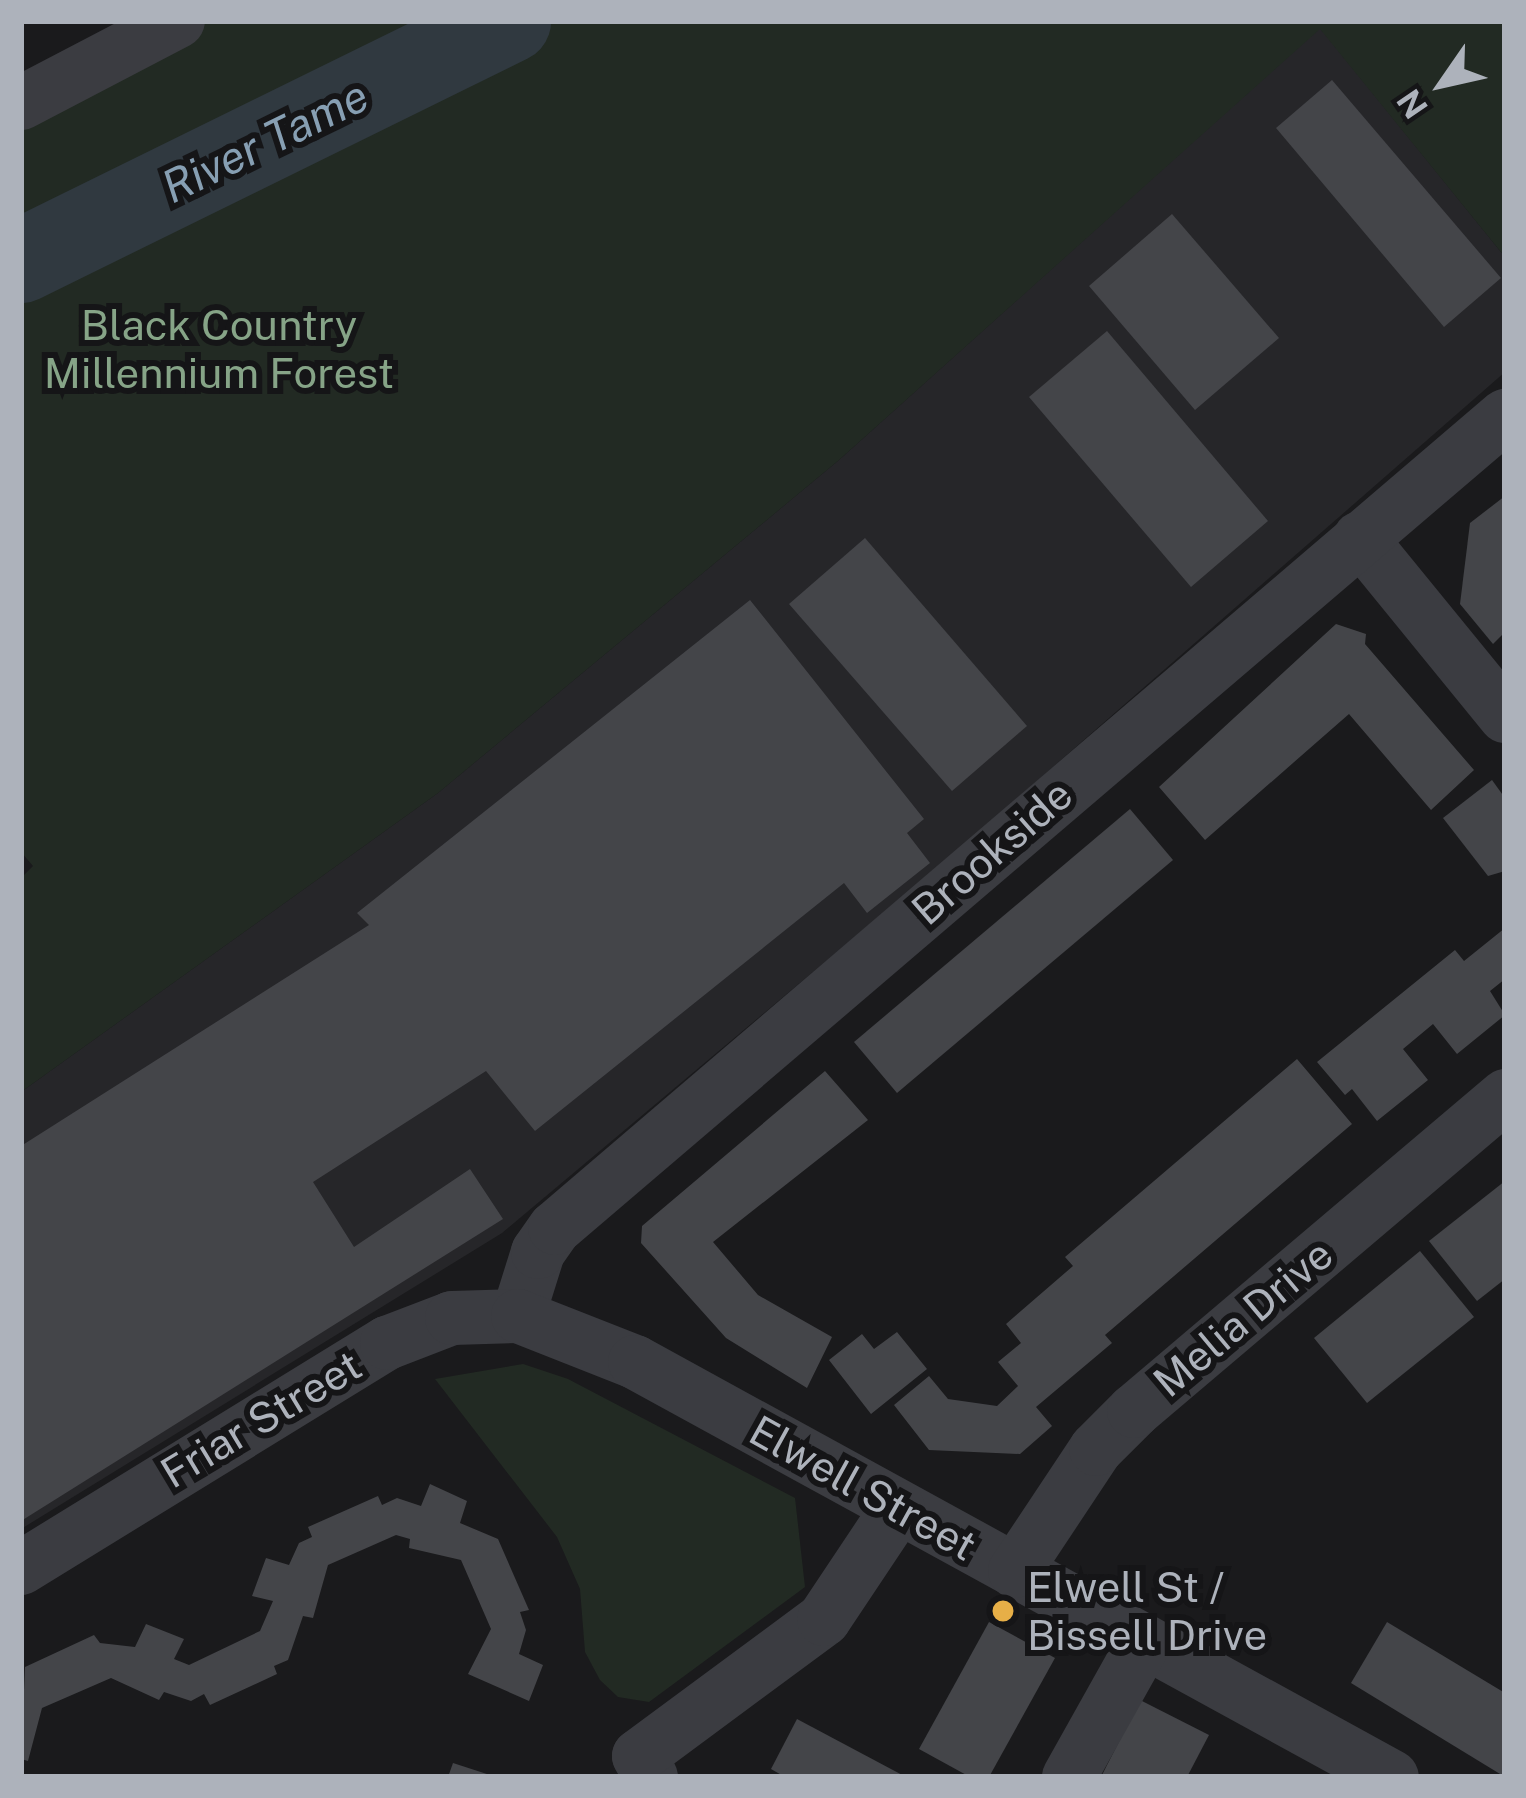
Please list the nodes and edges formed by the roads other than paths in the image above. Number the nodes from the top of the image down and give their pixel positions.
1 (178, 21) edge
2 (21, 104) edge
3 (1505, 416) edge
4 (1360, 538) junction
5 (1505, 716) edge
6 (1505, 1096) edge
7 (518, 1316) junction
8 (898, 1508) junction
9 (21, 1568) edge
10 (1015, 1571) junction
11 (1144, 1642) junction
12 (651, 1777) edge
13 (1070, 1777) edge
14 (1392, 1777) edge

1 - 2 street
3 - 4 street, Brookside
4 - 5 street
4 - 7 street, Brookside
6 - 10 street, Melia Drive
7 - 8 street, Elwell Street
7 - 9 street, Friar Street
8 - 10 street, Elwell Street
8 - 12 street
10 - 11 street, Elwell Street
11 - 13 street
11 - 14 street, Elwell Street

